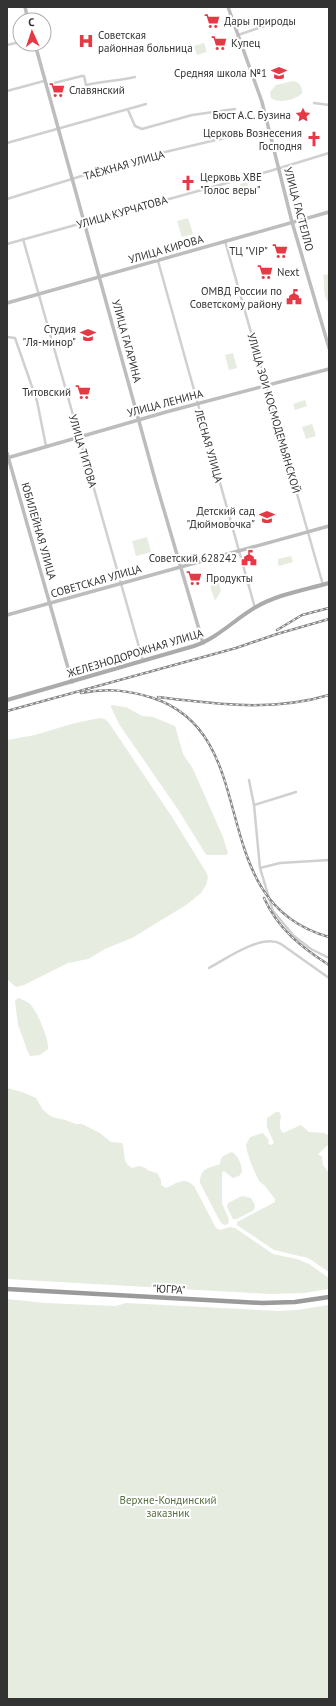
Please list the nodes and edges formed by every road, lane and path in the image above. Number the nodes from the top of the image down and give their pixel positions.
1 (228, 7) edge
2 (288, 18) dead end
3 (238, 35) junction
4 (37, 52) edge
5 (135, 77) dead end
6 (45, 83) junction
7 (7, 91) edge
8 (314, 103) dead end
9 (146, 104) dead end
10 (329, 105) edge
11 (235, 109) dead end
12 (128, 110) junction
13 (57, 129) junction
14 (241, 134) dead end
15 (7, 143) edge
16 (329, 153) edge
17 (278, 169) junction
18 (72, 180) junction
19 (7, 199) edge
20 (329, 212) edge
21 (292, 222) junction
22 (84, 223) junction
23 (23, 239) junction
24 (225, 241) junction
25 (7, 244) edge
26 (158, 260) junction
27 (99, 277) junction
28 (38, 294) junction
29 (7, 303) edge
30 (7, 337) edge
31 (329, 348) edge
32 (329, 369) edge
33 (266, 385) junction
34 (197, 404) junction
35 (139, 420) junction
36 (79, 437) junction
37 (46, 446) junction
38 (7, 456) edge
39 (329, 526) edge
40 (307, 532) junction
41 (239, 550) junction
42 (180, 566) junction
43 (120, 583) junction
44 (329, 583) edge
45 (323, 585) junction
46 (50, 604) junction
47 (255, 608) junction
48 (7, 616) edge
49 (203, 643) junction
50 (143, 662) junction
51 (72, 682) junction
52 (7, 700) edge
53 (249, 780) dead end
54 (296, 792) dead end
55 (254, 805) junction
56 (329, 860) edge
57 (260, 868) junction
58 (329, 958) edge
59 (210, 968) dead end
60 (329, 978) edge
61 (7, 1289) edge
62 (329, 1297) edge

1 - 3 street, УЛИЦА ГАСТЕЛЛО
2 - 3 street
3 - 17 street, УЛИЦА ГАСТЕЛЛО
4 - 6 street, УЛИЦА ГАГАРИНА
5 - 6 street
6 - 7 street
6 - 13 street, УЛИЦА ГАГАРИНА
8 - 10 street
9 - 12 street
11 - 12 street
12 - 13 street
13 - 15 street
13 - 18 street, УЛИЦА ГАГАРИНА
14 - 18 street, ТАЁЖНАЯ УЛИЦА
16 - 17 street, УЛИЦА КУРЧАТОВА
17 - 21 street, УЛИЦА ГАСТЕЛЛО
17 - 22 street, УЛИЦА КУРЧАТОВА
18 - 19 street, ТАЁЖНАЯ УЛИЦА
18 - 22 street, УЛИЦА ГАГАРИНА
20 - 21 street, УЛИЦА КИРОВА
21 - 24 street, УЛИЦА КИРОВА
21 - 31 street, УЛИЦА ГАСТЕЛЛО
22 - 23 street, УЛИЦА КУРЧАТОВА
22 - 27 street, УЛИЦА ГАГАРИНА
23 - 25 street, УЛИЦА КУРЧАТОВА
23 - 28 street, УЛИЦА ТИТОВА
24 - 26 street, УЛИЦА КИРОВА
24 - 33 street, УЛИЦА ЗОИ КОСМОДЕМЬЯНСКОЙ
26 - 27 street, УЛИЦА КИРОВА
26 - 34 street, ЛЕСНАЯ УЛИЦА
27 - 28 street, УЛИЦА КИРОВА
27 - 35 street, УЛИЦА ГАГАРИНА
28 - 29 street, УЛИЦА КИРОВА
28 - 36 street, УЛИЦА ТИТОВА
30 - 37 street
32 - 33 street, УЛИЦА ЛЕНИНА
33 - 34 street, УЛИЦА ЛЕНИНА
33 - 40 street, УЛИЦА ЗОИ КОСМОДЕМЬЯНСКОЙ
34 - 35 street, УЛИЦА ЛЕНИНА
34 - 41 street, ЛЕСНАЯ УЛИЦА
35 - 36 street, УЛИЦА ЛЕНИНА
35 - 42 street, УЛИЦА ГАГАРИНА
36 - 37 street, УЛИЦА ЛЕНИНА
36 - 43 street, УЛИЦА ТИТОВА
37 - 38 street, УЛИЦА ЛЕНИНА
38 - 46 street, ЮБИЛЕЙНАЯ УЛИЦА
39 - 40 street, СОВЕТСКАЯ УЛИЦА
40 - 41 street, СОВЕТСКАЯ УЛИЦА
40 - 45 street, УЛИЦА ЗОИ КОСМОДЕМЬЯНСКОЙ
41 - 42 street, СОВЕТСКАЯ УЛИЦА
41 - 47 street, ЛЕСНАЯ УЛИЦА
42 - 43 street, СОВЕТСКАЯ УЛИЦА
42 - 49 street, УЛИЦА ГАГАРИНА
43 - 46 street, СОВЕТСКАЯ УЛИЦА
43 - 50 street, УЛИЦА ТИТОВА
44 - 45 main road, ЖЕЛЕЗНОДОРОЖНАЯ УЛИЦА
45 - 47 main road, ЖЕЛЕЗНОДОРОЖНАЯ УЛИЦА
46 - 48 street, СОВЕТСКАЯ УЛИЦА
46 - 51 street, ЮБИЛЕЙНАЯ УЛИЦА
47 - 49 main road, ЖЕЛЕЗНОДОРОЖНАЯ УЛИЦА
49 - 50 main road, ЖЕЛЕЗНОДОРОЖНАЯ УЛИЦА
50 - 51 main road, ЖЕЛЕЗНОДОРОЖНАЯ УЛИЦА
51 - 52 main road, ЖЕЛЕЗНОДОРОЖНАЯ УЛИЦА
53 - 55 street
54 - 55 street
55 - 57 street
56 - 57 street
57 - 58 street
59 - 60 street
61 - 62 highway, "ЮГРА"

